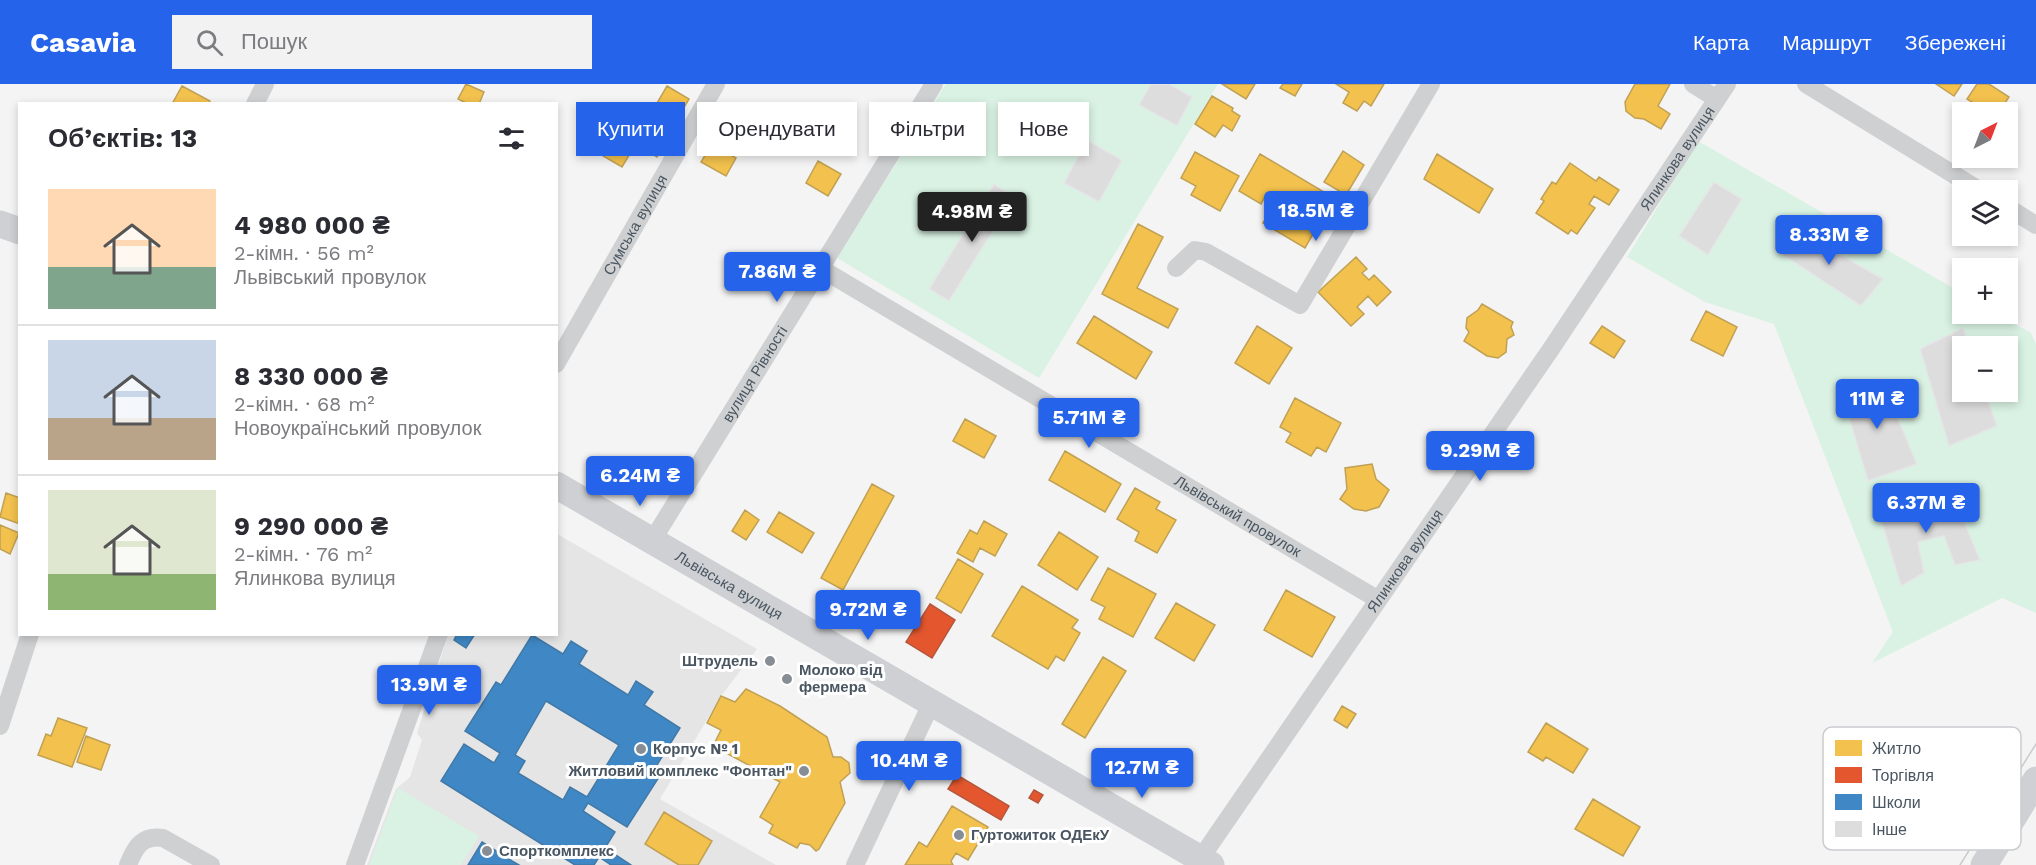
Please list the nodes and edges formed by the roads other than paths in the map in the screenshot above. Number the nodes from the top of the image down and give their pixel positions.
1 (266, 84) edge
2 (716, 84) edge
3 (934, 84) edge
4 (1431, 84) edge
5 (1692, 84) edge
6 (1806, 84) edge
7 (1722, 92) edge
8 (256, 102) edge
9 (1963, 180) edge
10 (2018, 214) edge
11 (0, 224) edge
12 (2036, 225) edge
13 (18, 230) edge
14 (820, 268) junction
15 (1176, 268) dead end
16 (558, 360) edge
17 (558, 486) edge
18 (652, 541) junction
19 (1377, 599) junction
20 (29, 636) edge
21 (438, 636) edge
22 (931, 704) junction
23 (0, 726) edge
24 (2036, 780) edge
25 (2021, 805) edge
26 (1993, 850) edge
27 (1202, 863) edge
28 (129, 865) edge
29 (211, 865) edge
30 (355, 865) edge
31 (855, 865) edge
32 (1984, 865) edge

1 - 8 street
2 - 16 street, Сумська вулиця
3 - 14 street, вулиця Рівності
4 - 15 street
5 - 7 street
6 - 9 street
7 - 19 street, Ялинкова вулиця
10 - 12 street
11 - 13 main road
14 - 18 street, вулиця Рівності
14 - 19 street, Львівський провулок
17 - 18 main road, Львівська вулиця
18 - 22 main road, Львівська вулиця
19 - 27 street, Ялинкова вулиця
20 - 23 street
21 - 30 street
22 - 27 main road, Львівська вулиця
22 - 31 street
24 - 25 main road
26 - 32 main road
28 - 29 street

